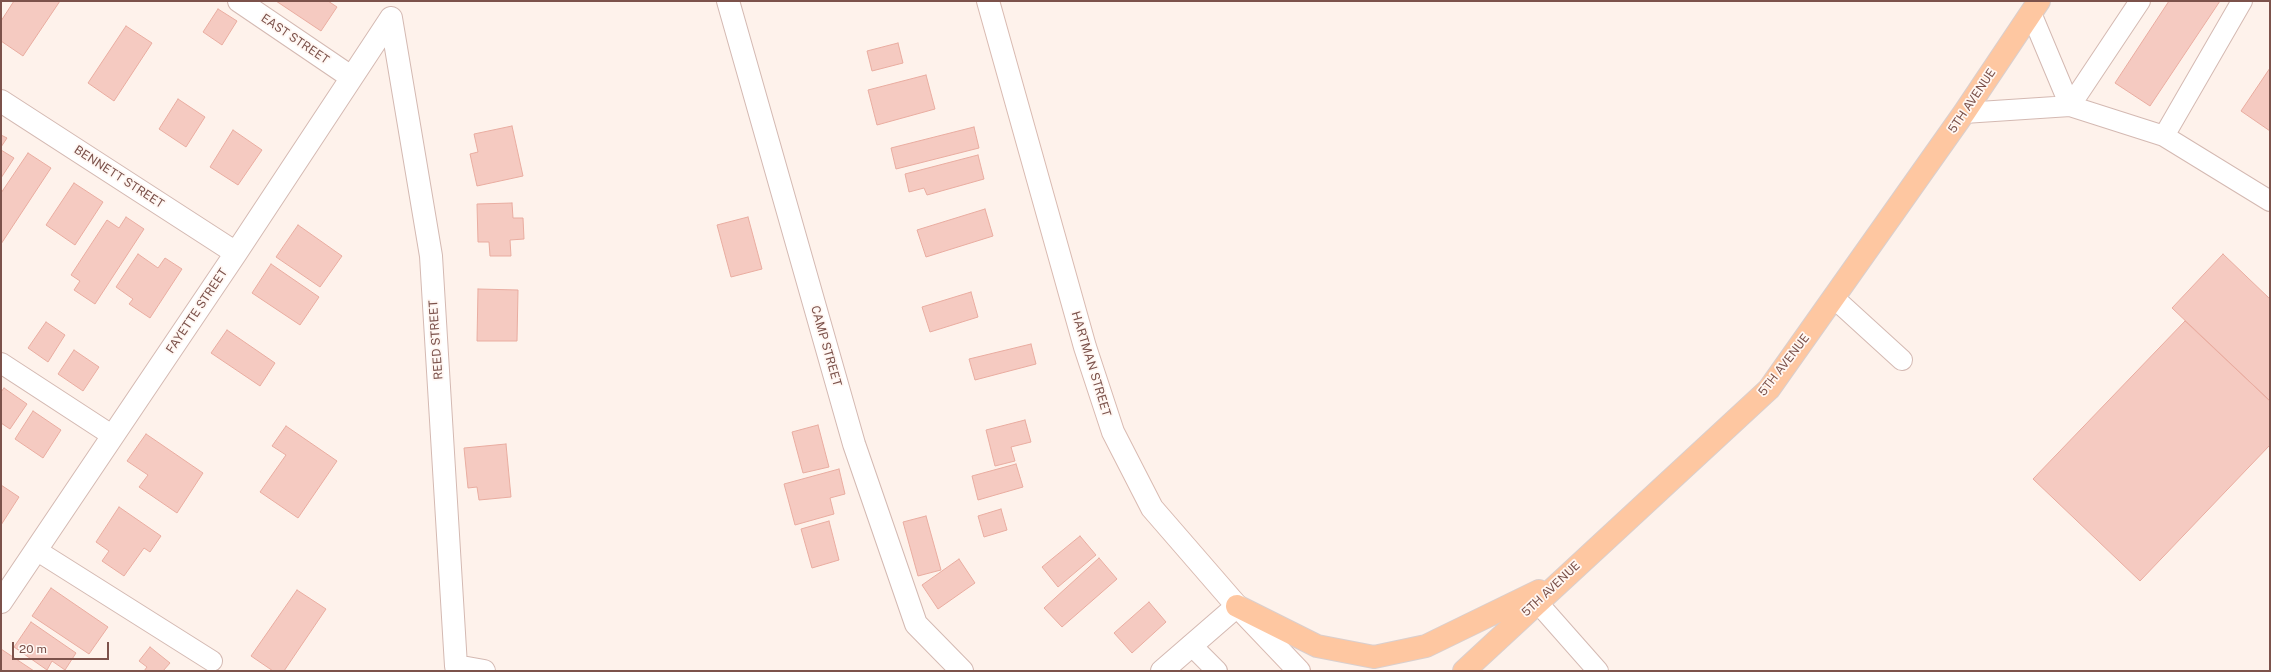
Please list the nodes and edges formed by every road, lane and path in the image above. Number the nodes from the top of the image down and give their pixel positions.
1 (239, 1) edge
2 (728, 1) edge
3 (988, 1) edge
4 (2140, 1) edge
5 (2242, 1) edge
6 (2035, 7) edge
7 (390, 18) joint
8 (351, 77) junction
9 (1, 101) edge
10 (2070, 106) junction
11 (1964, 113) junction
12 (2164, 136) junction
13 (2270, 201) edge
14 (236, 253) junction
15 (1834, 298) junction
16 (1902, 360) dead end
17 (1, 363) edge
18 (113, 436) junction
19 (36, 550) junction
20 (1560, 580) junction
21 (1, 602) edge
22 (1537, 602) junction
23 (1237, 606) junction
24 (1191, 645) junction
25 (212, 661) dead end
26 (454, 668) edge
27 (484, 671) edge
28 (962, 671) edge
29 (1162, 671) edge
30 (1216, 671) edge
31 (1299, 671) edge
32 (1464, 671) edge
33 (1598, 671) edge

1 - 8 street, EAST STREET
2 - 28 street, CAMP STREET
3 - 23 street, HARTMAN STREET
4 - 10 lane
5 - 12 lane
6 - 10 lane
6 - 11 main road, 5TH AVENUE
7 - 8 street, FAYETTE STREET
7 - 26 street, REED STREET
8 - 14 street, FAYETTE STREET
9 - 14 street, BENNETT STREET
10 - 11 lane
10 - 12 lane
11 - 15 main road, 5TH AVENUE
12 - 13 lane
14 - 18 street, FAYETTE STREET
15 - 16 lane
15 - 20 main road, 5TH AVENUE
17 - 18 lane
18 - 19 street, FAYETTE STREET
19 - 21 street, FAYETTE STREET
19 - 25 lane
20 - 22 main road, 5TH AVENUE
20 - 23 main road
22 - 32 main road, 5TH AVENUE
22 - 33 lane
23 - 24 street
23 - 31 street, HARTMAN STREET
24 - 29 street
24 - 30 lane
26 - 27 street

